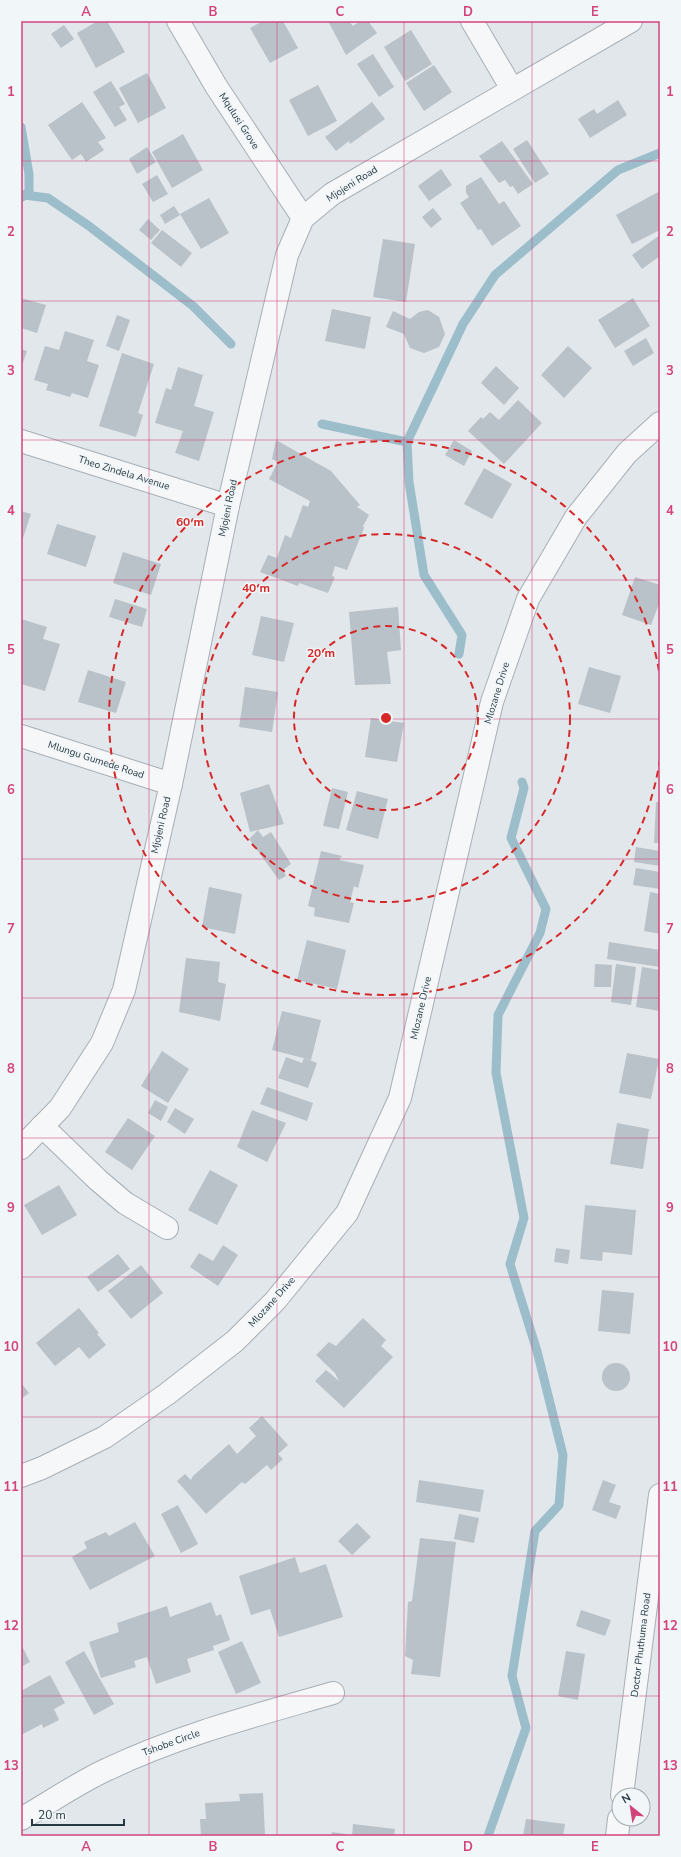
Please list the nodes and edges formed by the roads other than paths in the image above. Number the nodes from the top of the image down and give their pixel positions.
1 (178, 21) edge
2 (472, 21) edge
3 (631, 21) edge
4 (512, 89) junction
5 (304, 218) junction
6 (660, 423) edge
7 (21, 441) edge
8 (228, 506) junction
9 (21, 736) edge
10 (171, 784) junction
11 (42, 1126) junction
12 (21, 1148) edge
13 (167, 1228) dead end
14 (21, 1476) edge
15 (660, 1495) edge
16 (333, 1693) dead end
17 (623, 1787) edge
18 (21, 1819) edge

1 - 5 street, Mqulusi Grove
2 - 4 street
3 - 4 street, Mjojeni Road
4 - 5 street, Mjojeni Road
5 - 8 street, Mjojeni Road
6 - 14 street, Mlozane Drive
7 - 8 street, Theo Zindela Avenue
8 - 10 street, Mjojeni Road
9 - 10 street, Mlungu Gumede Road
10 - 11 street, Mjojeni Road
11 - 12 street, Mjojeni Road
11 - 13 street
15 - 17 street, Doctor Phuthuma Road
16 - 18 street, Tshobe Circle

